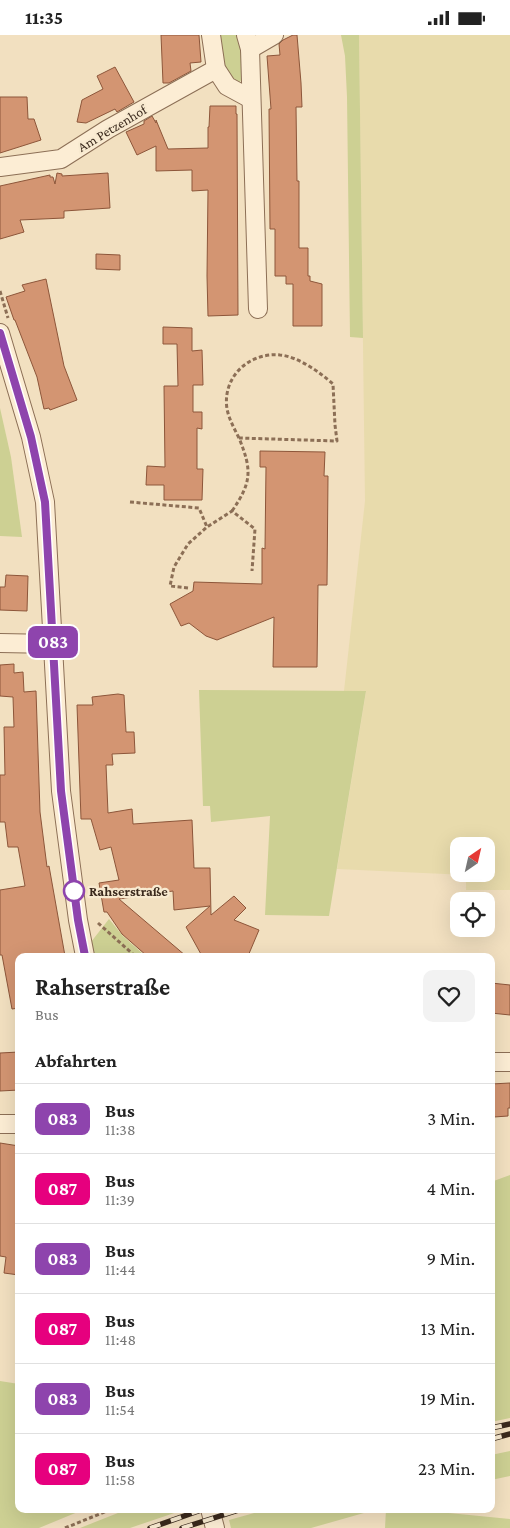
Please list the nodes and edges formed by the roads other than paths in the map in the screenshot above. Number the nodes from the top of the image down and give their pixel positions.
1 (212, 35) edge
2 (274, 35) edge
3 (248, 42) edge
4 (216, 69) junction
5 (251, 99) junction
6 (0, 167) edge
7 (258, 309) dead end
8 (0, 333) edge
9 (0, 643) edge
10 (53, 644) junction
11 (84, 953) edge
12 (495, 1062) edge
13 (510, 1062) edge
14 (0, 1124) edge
15 (15, 1124) edge
16 (211, 1513) edge
17 (215, 1528) edge

1 - 4 street
2 - 3 street
3 - 5 street
4 - 5 street
4 - 6 street, Am Petzenhof
5 - 7 street
8 - 10 street
9 - 10 street
10 - 11 street
12 - 13 street
14 - 15 street
16 - 17 street

